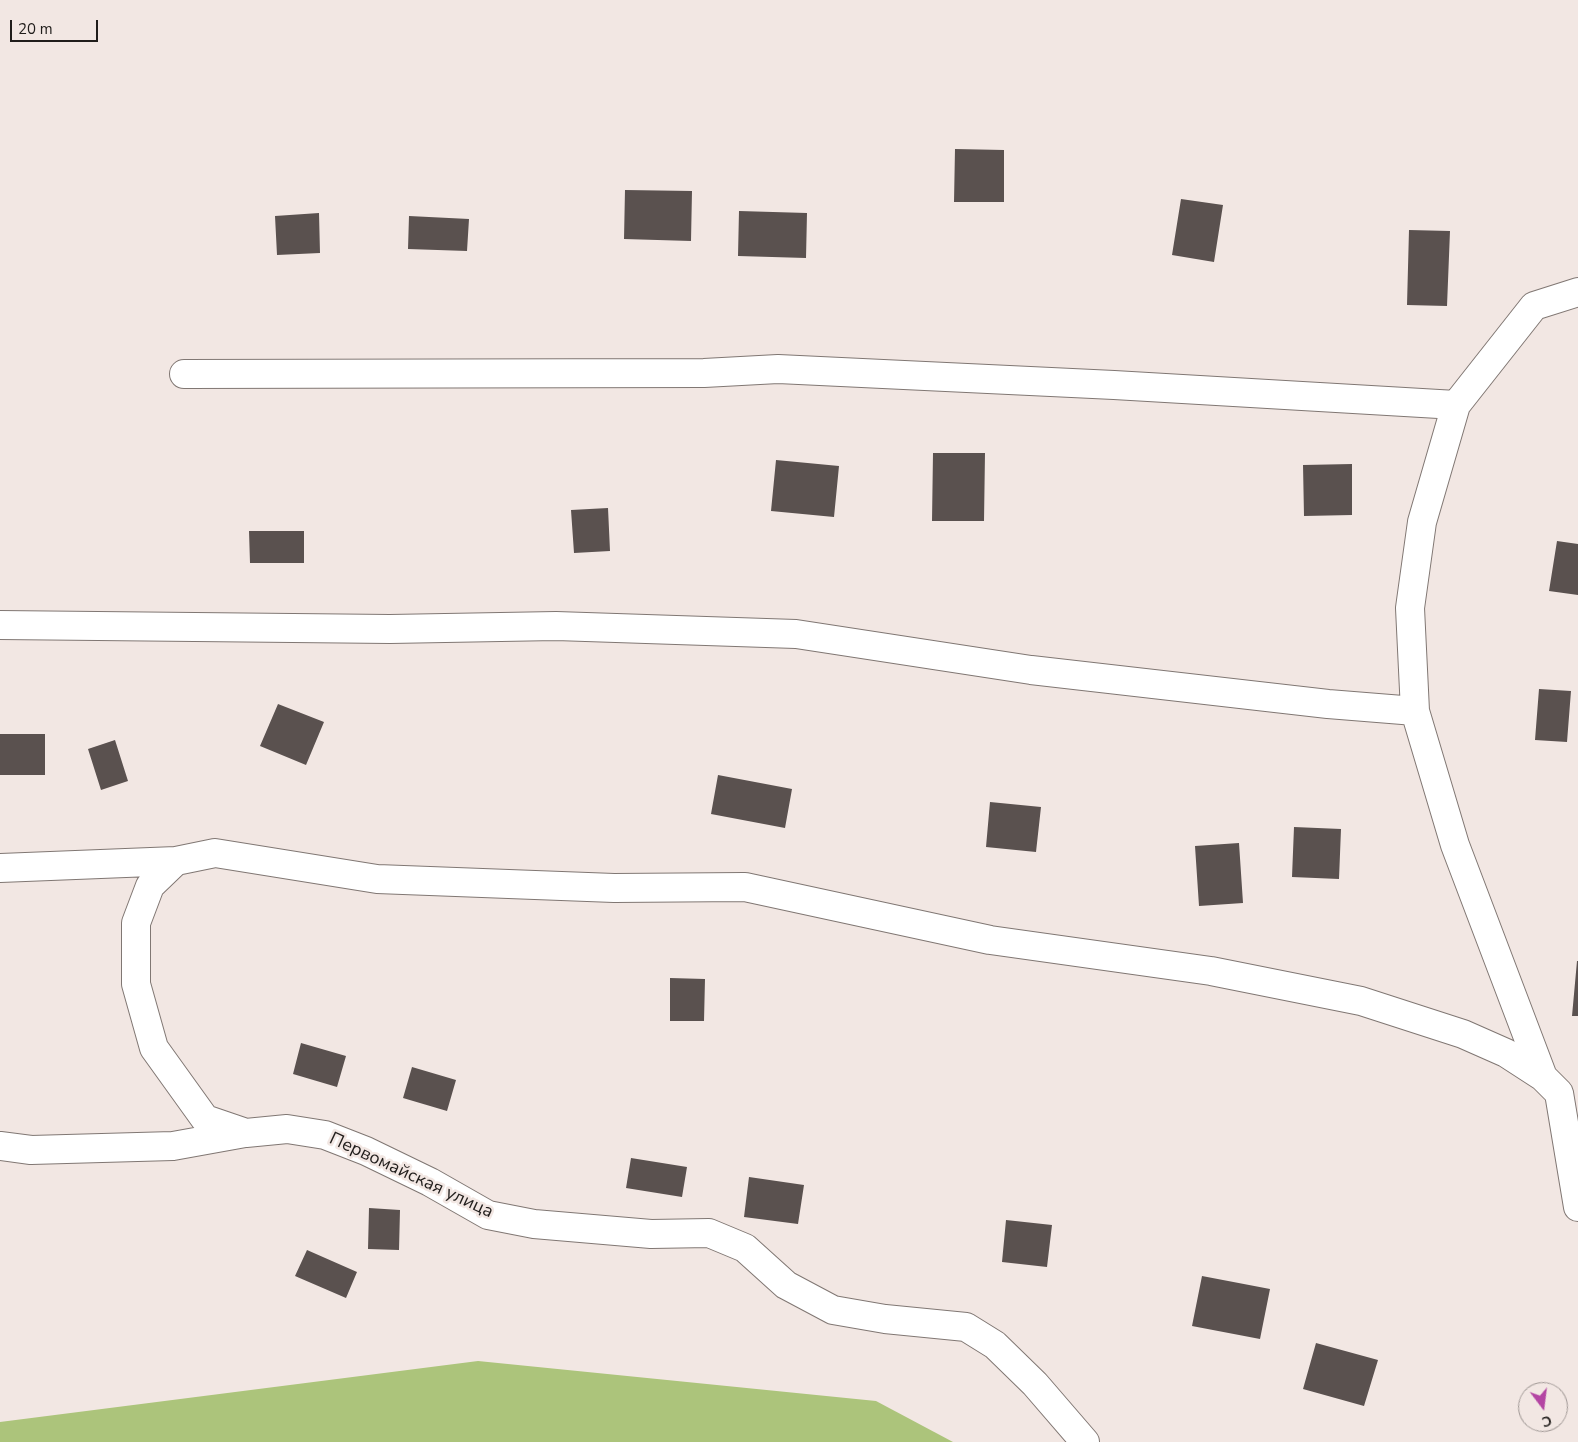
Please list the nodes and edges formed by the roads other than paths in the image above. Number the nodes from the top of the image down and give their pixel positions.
1 (1578, 292) edge
2 (184, 374) dead end
3 (1456, 405) junction
4 (0, 625) edge
5 (1415, 711) junction
6 (176, 861) junction
7 (0, 868) edge
8 (1543, 1077) junction
9 (246, 1133) junction
10 (0, 1146) edge
11 (1578, 1207) edge
12 (1085, 1442) edge

1 - 3 street
2 - 3 street
3 - 5 street
4 - 5 street
5 - 8 street
6 - 7 street
6 - 8 street
6 - 9 street, Первомайская улица
8 - 11 street
9 - 10 street
9 - 12 street, Первомайская улица

